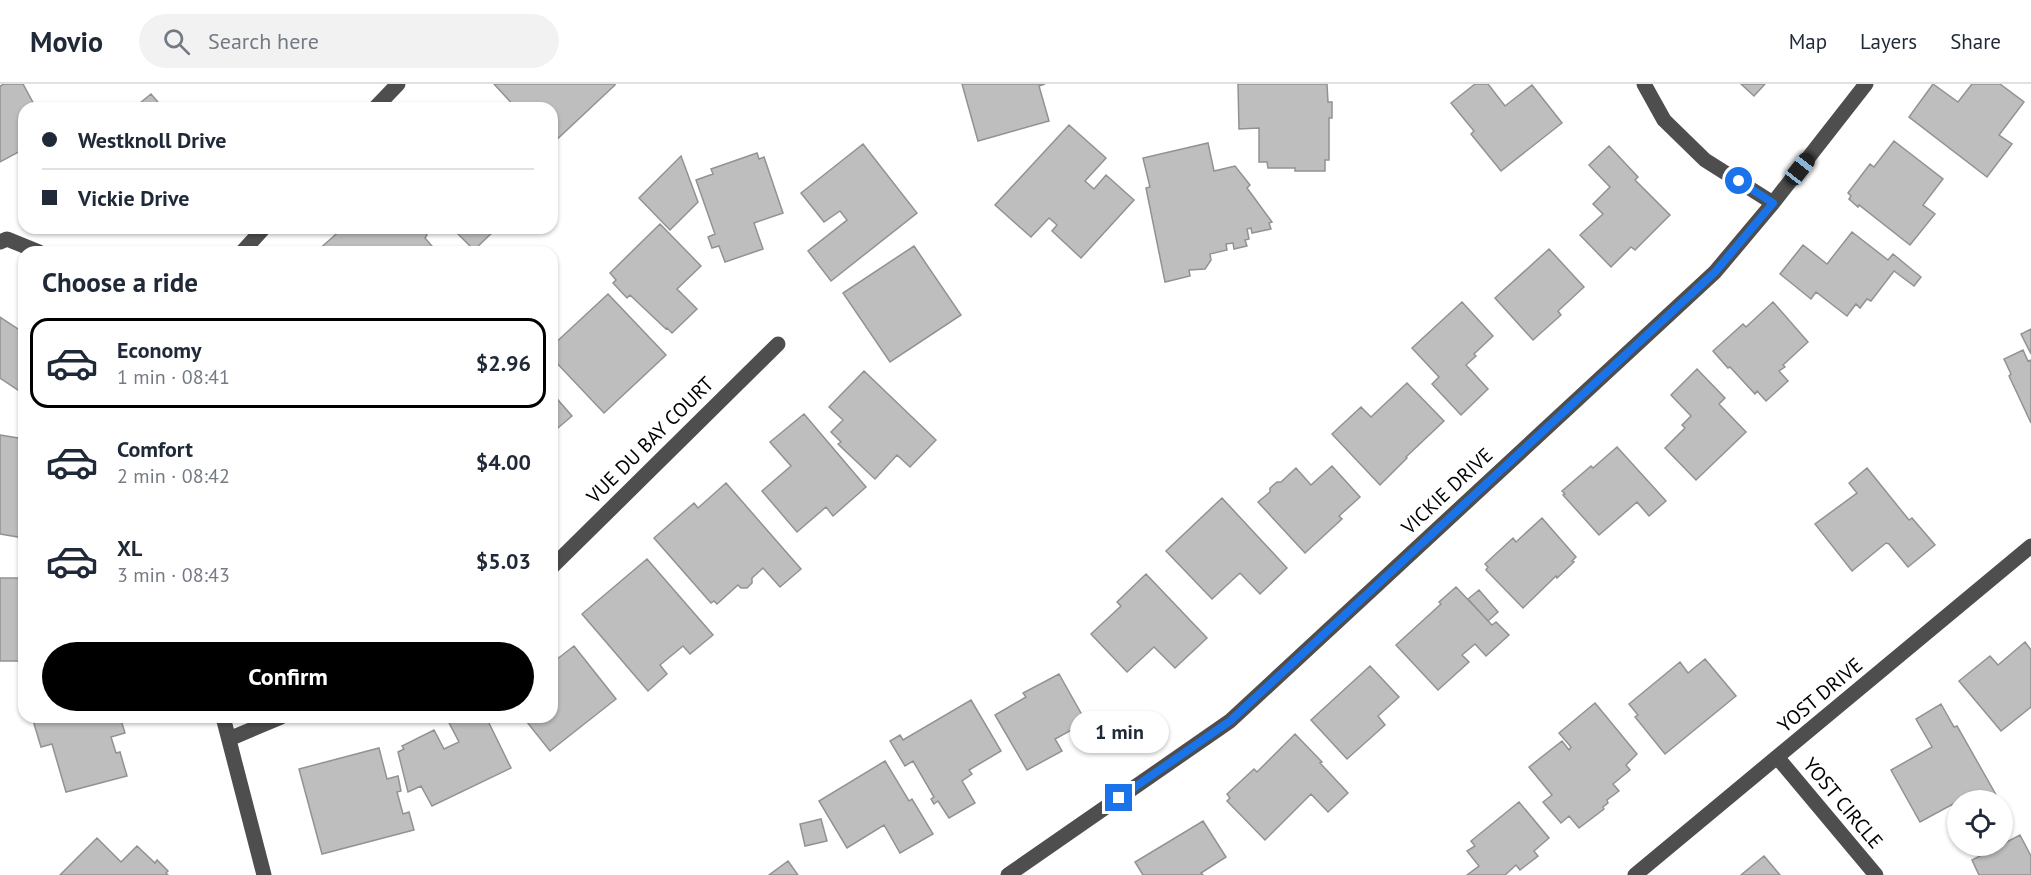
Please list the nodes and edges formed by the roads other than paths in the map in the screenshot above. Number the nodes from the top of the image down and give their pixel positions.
1 (398, 84) edge
2 (1644, 84) edge
3 (1866, 84) edge
4 (381, 102) edge
5 (1773, 203) junction
6 (258, 234) edge
7 (0, 242) edge
8 (24, 246) edge
9 (248, 246) edge
10 (778, 344) dead end
11 (2031, 546) edge
12 (558, 561) edge
13 (225, 723) edge
14 (267, 723) edge
15 (229, 739) junction
16 (1777, 758) junction
17 (264, 875) edge
18 (1008, 875) edge
19 (1635, 875) edge
20 (1876, 875) edge

1 - 4 street
2 - 5 street
3 - 5 street, VICKIE DRIVE
5 - 18 street, VICKIE DRIVE
6 - 9 street
7 - 8 street
10 - 12 street, VUE DU BAY COURT
11 - 16 street, YOST DRIVE
13 - 15 street
14 - 15 street
15 - 17 street
16 - 19 street, YOST DRIVE
16 - 20 street, YOST CIRCLE

